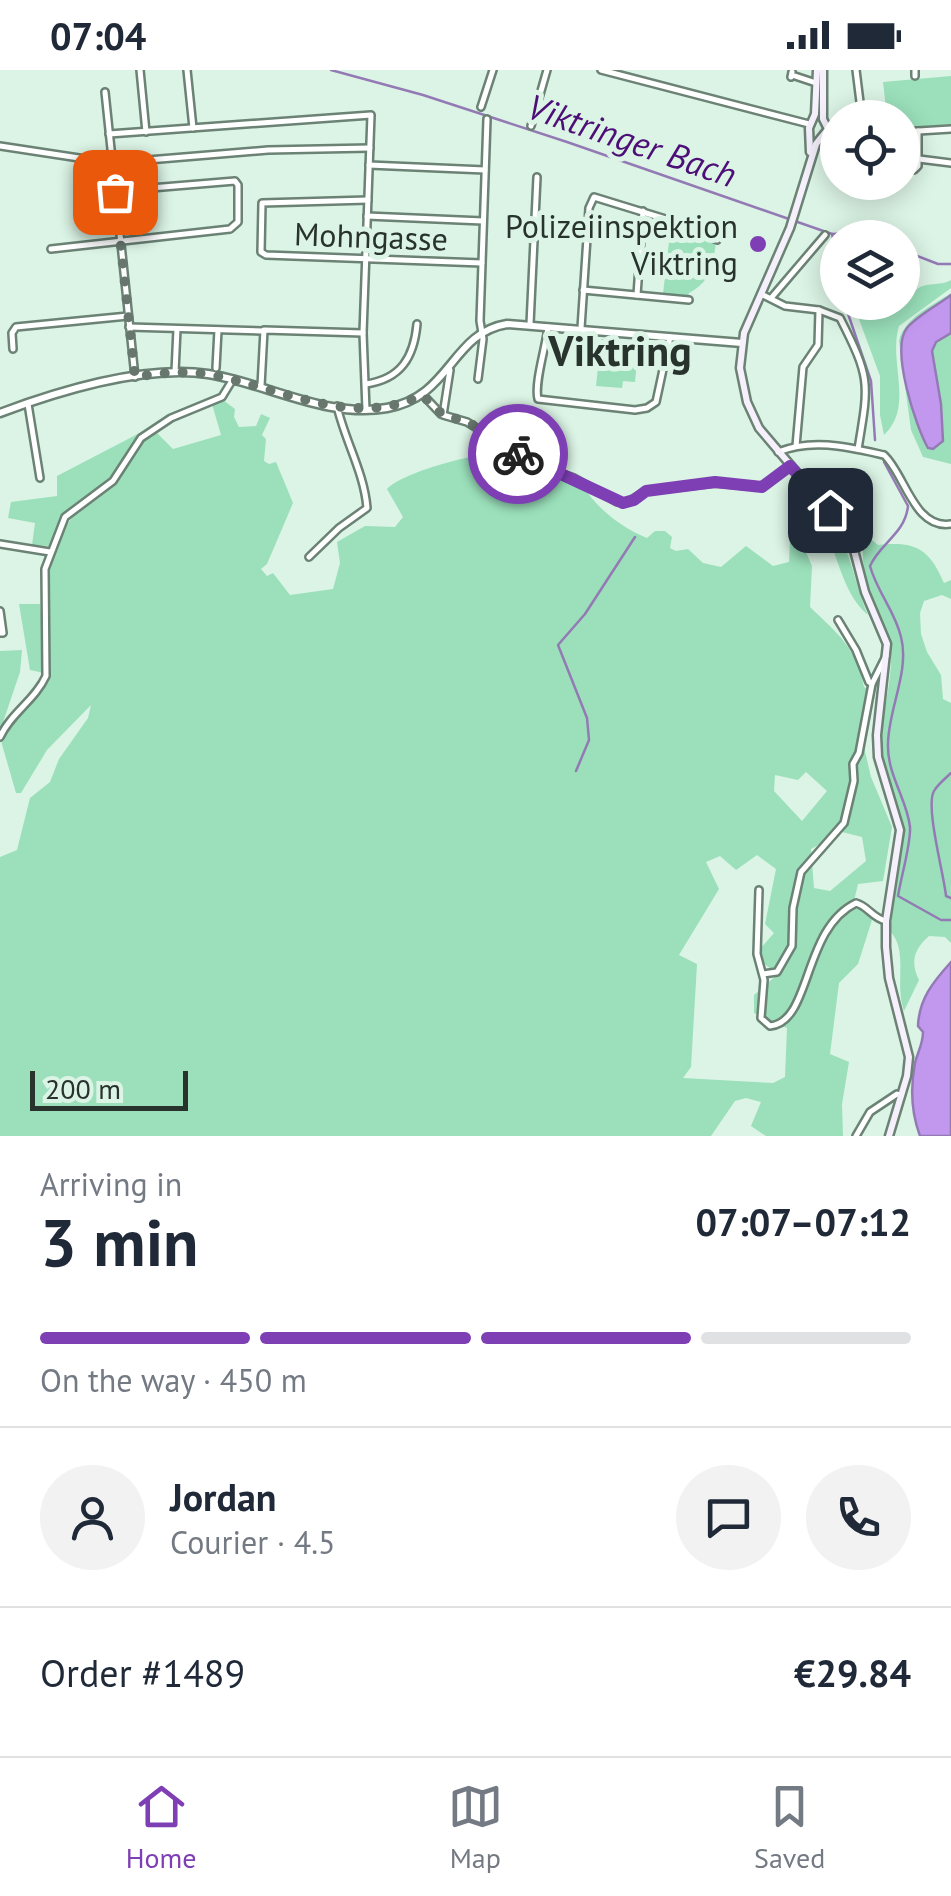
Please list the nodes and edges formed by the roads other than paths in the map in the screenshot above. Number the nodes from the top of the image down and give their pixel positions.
1 (140, 70) edge
2 (188, 70) edge
3 (493, 70) edge
4 (547, 70) edge
5 (601, 70) edge
6 (820, 70) edge
7 (856, 70) edge
8 (793, 75) edge
9 (816, 84) junction
10 (104, 92) dead end
11 (822, 100) edge
12 (860, 100) edge
13 (481, 108) dead end
14 (488, 119) dead end
15 (820, 121) edge
16 (531, 126) dead end
17 (810, 126) junction
18 (193, 128) junction
19 (951, 128) edge
20 (920, 130) edge
21 (146, 132) junction
22 (820, 132) edge
23 (109, 134) junction
24 (820, 142) edge
25 (0, 146) edge
26 (370, 148) junction
27 (920, 160) edge
28 (810, 161) junction
29 (112, 162) junction
30 (370, 164) junction
31 (951, 164) edge
32 (486, 170) junction
33 (537, 177) dead end
34 (115, 191) junction
35 (368, 200) junction
36 (643, 211) junction
37 (367, 216) junction
38 (484, 221) junction
39 (717, 240) dead end
40 (820, 241) edge
41 (120, 242) junction
42 (51, 249) dead end
43 (365, 258) junction
44 (482, 263) junction
45 (583, 290) junction
46 (761, 294) junction
47 (637, 295) junction
48 (772, 297) junction
49 (689, 300) dead end
50 (819, 310) junction
51 (128, 316) junction
52 (417, 324) dead end
53 (530, 324) junction
54 (548, 325) junction
55 (129, 327) junction
56 (176, 328) junction
57 (581, 328) junction
58 (218, 330) junction
59 (264, 331) junction
60 (482, 332) junction
61 (363, 333) junction
62 (670, 337) junction
63 (742, 344) junction
64 (14, 349) dead end
65 (216, 368) dead end
66 (450, 370) junction
67 (175, 372) junction
68 (135, 377) junction
69 (232, 379) junction
70 (478, 379) dead end
71 (366, 384) junction
72 (261, 386) junction
73 (422, 395) junction
74 (28, 404) junction
75 (337, 406) junction
76 (366, 410) junction
77 (0, 414) edge
78 (443, 415) junction
79 (796, 446) junction
80 (858, 448) junction
81 (778, 452) junction
82 (790, 466) junction
83 (40, 478) dead end
84 (951, 524) edge
85 (0, 544) edge
86 (50, 552) junction
87 (309, 557) dead end
88 (0, 610) edge
89 (838, 620) dead end
90 (0, 634) edge
91 (888, 654) junction
92 (872, 684) junction
93 (0, 737) edge
94 (759, 890) dead end
95 (886, 921) junction
96 (763, 974) junction
97 (900, 1095) junction
98 (856, 1136) edge
99 (889, 1136) edge

1 - 21 street
2 - 18 street
3 - 13 street
4 - 16 street
5 - 17 street
6 - 9 main road
6 - 11 main road
7 - 12 street
8 - 9 street
9 - 17 main road
10 - 23 street
14 - 32 street
15 - 17 main road
17 - 22 main road
17 - 28 main road
18 - 21 street
18 - 26 street
19 - 20 street
21 - 23 street
23 - 29 street
24 - 28 main road
25 - 29 street
26 - 29 street
26 - 30 street
27 - 31 street
28 - 46 main road
29 - 34 street
30 - 32 street
30 - 35 street
32 - 38 street
33 - 53 street
34 - 41 street
34 - 41 street
35 - 37 street
35 - 43 street, Mohngasse
36 - 39 street
36 - 45 street
36 - 47 street
37 - 38 street
37 - 43 street
38 - 44 street
40 - 48 street
41 - 42 street
41 - 51 street
43 - 44 street, Mohngasse
43 - 61 street
44 - 60 street
45 - 47 street
45 - 57 street
46 - 48 street
46 - 63 main road
47 - 49 street
48 - 50 street
50 - 79 street
50 - 80 street
51 - 55 street
51 - 64 street
52 - 71 street
53 - 54 street
53 - 60 street
54 - 57 street
54 - 62 street
55 - 56 street
55 - 68 street
56 - 58 street
56 - 67 street
57 - 62 street
58 - 59 street
58 - 65 street
59 - 61 street
59 - 72 street
60 - 66 street
60 - 70 street
61 - 71 street
62 - 63 street
63 - 81 main road
66 - 73 street
66 - 78 street
67 - 68 street
67 - 69 street
68 - 74 street
69 - 72 street
69 - 86 street
71 - 76 street
72 - 75 street
73 - 76 street
73 - 78 street
74 - 77 street
74 - 83 street
75 - 76 street
75 - 87 street
78 - 82 street
79 - 80 street
79 - 81 street
80 - 84 street
81 - 82 main road
82 - 91 main road
85 - 86 street
86 - 93 street
88 - 90 street
89 - 92 street
91 - 92 street
91 - 95 main road
92 - 96 street
94 - 96 street
95 - 96 street
95 - 97 main road
97 - 98 street
97 - 99 main road

